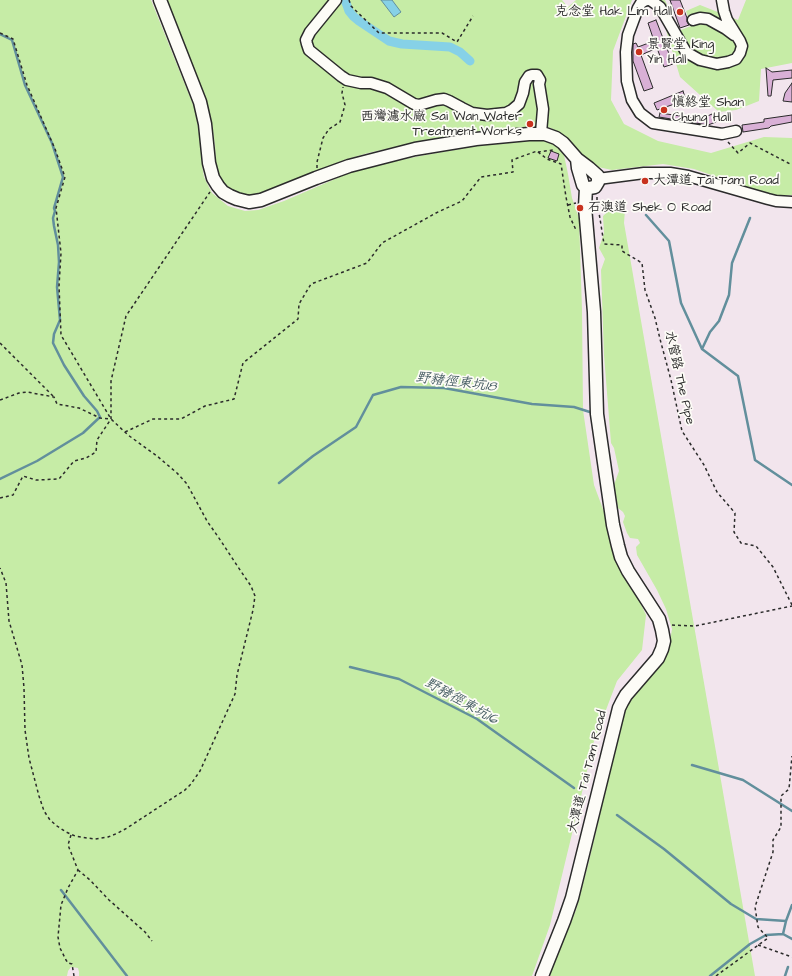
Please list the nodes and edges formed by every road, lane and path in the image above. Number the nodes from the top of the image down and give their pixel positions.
1 (160, 0) edge
2 (336, 0) edge
3 (349, 0) edge
4 (648, 0) edge
5 (722, 0) edge
6 (473, 16) dead end
7 (693, 20) dead end
8 (0, 33) edge
9 (737, 36) junction
10 (316, 50) dead end
11 (326, 64) junction
12 (344, 78) junction
13 (736, 131) dead end
14 (540, 133) junction
15 (722, 134) junction
16 (577, 159) junction
17 (792, 165) edge
18 (596, 176) junction
19 (316, 178) junction
20 (584, 183) junction
21 (218, 186) junction
22 (597, 193) dead end
23 (792, 202) edge
24 (570, 217) dead end
25 (0, 343) edge
26 (54, 397) junction
27 (0, 400) edge
28 (111, 419) junction
29 (125, 432) junction
30 (0, 498) edge
31 (0, 568) edge
32 (792, 605) edge
33 (661, 625) junction
34 (792, 756) edge
35 (71, 834) junction
36 (78, 870) junction
37 (152, 941) dead end
38 (758, 945) junction
39 (792, 957) edge
40 (74, 976) edge
41 (542, 976) edge
42 (716, 976) edge

1 - 21 main road, 大潭道 Tai Tam Road
2 - 11 street
3 - 6 path
4 - 9 street
4 - 15 street
5 - 9 street
7 - 9 street
8 - 28 path
10 - 11 street
11 - 12 street
12 - 14 street
12 - 19 path
13 - 15 street
14 - 16 main road, 大潭道 Tai Tam Road
14 - 19 main road, 大潭道 Tai Tam Road
15 - 17 path
16 - 18 main road, 大潭道 Tai Tam Road
16 - 20 main road, 大潭道 Tai Tam Road
18 - 20 main road
18 - 23 street
19 - 21 main road, 大潭道 Tai Tam Road
20 - 33 main road, 大潭道 Tai Tam Road
21 - 28 path
22 - 32 path, 水管路 The Pipe
24 - 29 path
25 - 26 path
26 - 27 path
26 - 28 path
28 - 29 path
28 - 30 path
29 - 35 path
31 - 35 path
32 - 33 path
33 - 41 main road, 大潭道 Tai Tam Road
34 - 38 path
35 - 36 path
36 - 37 path
36 - 40 path
38 - 39 path
38 - 42 path

